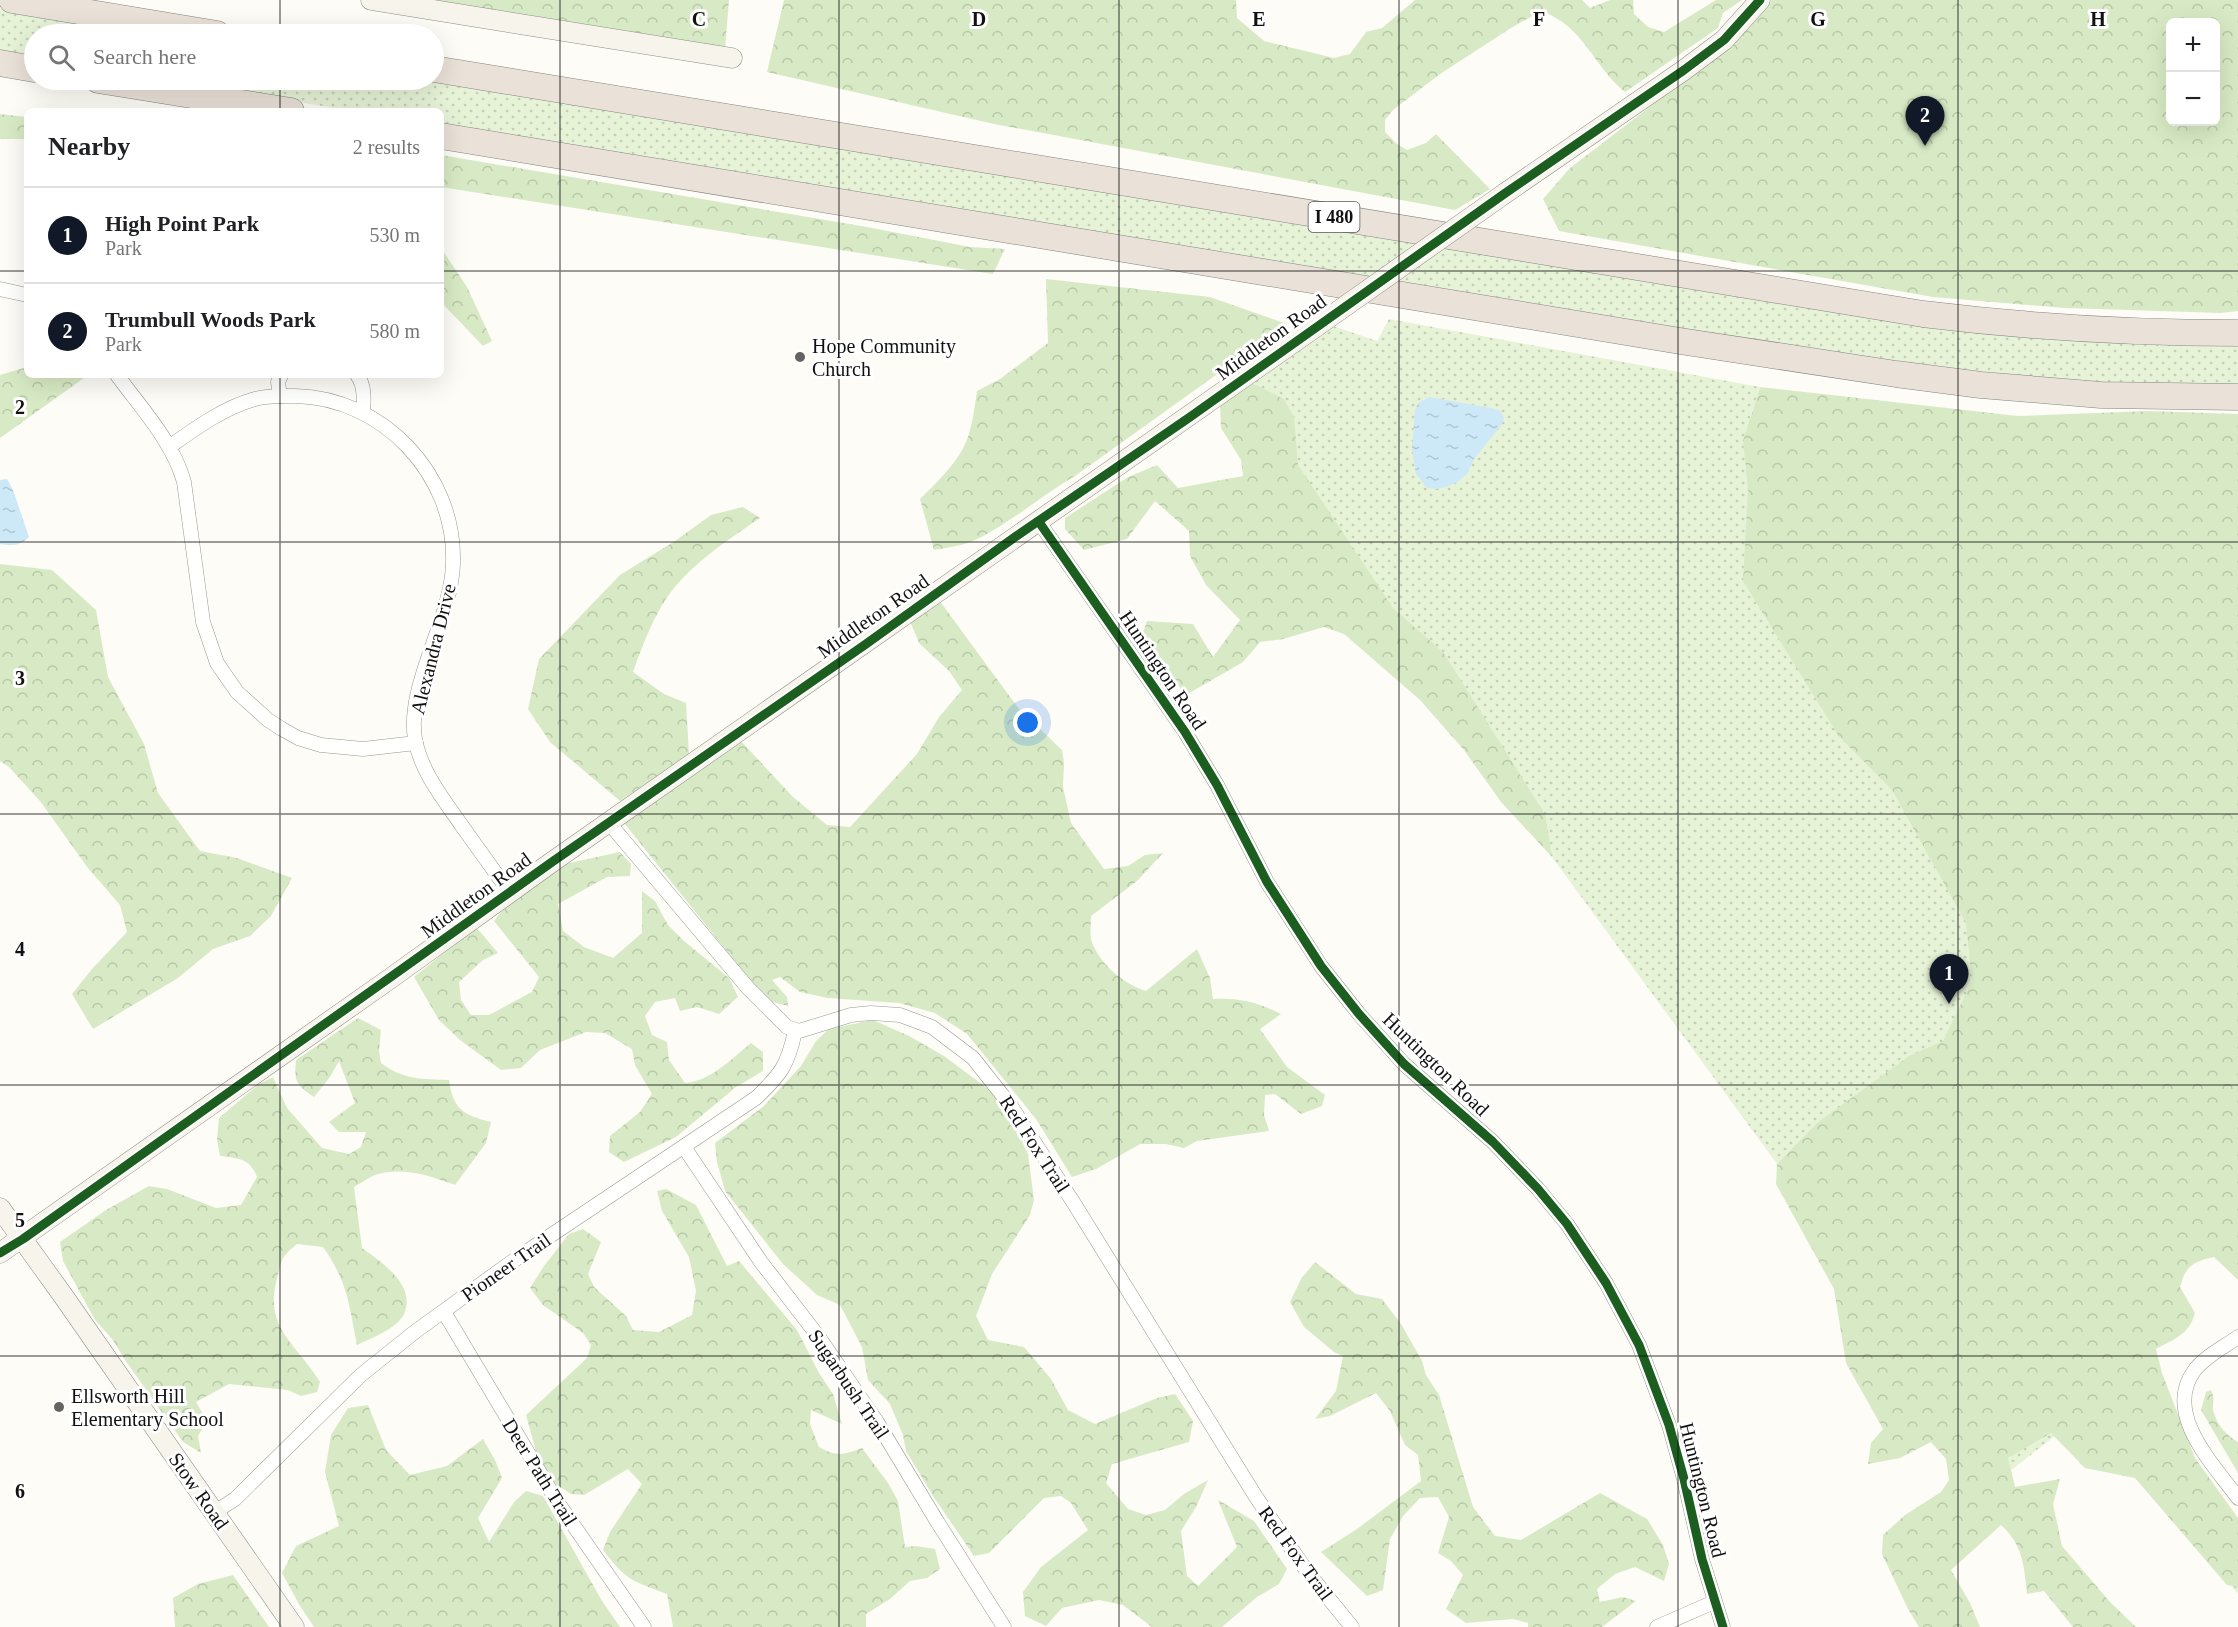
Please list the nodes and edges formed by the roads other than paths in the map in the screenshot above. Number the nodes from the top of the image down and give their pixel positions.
1 (12, 0) edge
2 (371, 0) edge
3 (1760, 0) edge
4 (157, 24) edge
5 (732, 58) dead end
6 (0, 63) edge
7 (24, 67) edge
8 (444, 71) edge
9 (160, 90) edge
10 (272, 108) edge
11 (444, 136) edge
12 (0, 289) edge
13 (24, 294) edge
14 (2238, 333) edge
15 (119, 378) edge
16 (279, 378) edge
17 (359, 378) edge
18 (280, 396) junction
19 (2238, 397) edge
20 (363, 412) junction
21 (169, 447) junction
22 (1039, 522) junction
23 (416, 743) junction
24 (609, 823) junction
25 (510, 893) junction
26 (795, 1031) junction
27 (684, 1147) junction
28 (0, 1208) edge
29 (23, 1239) junction
30 (0, 1253) edge
31 (444, 1312) junction
32 (2238, 1337) edge
33 (2238, 1498) edge
34 (215, 1512) junction
35 (1714, 1602) junction
36 (294, 1627) edge
37 (644, 1627) edge
38 (1004, 1627) edge
39 (1352, 1627) edge
40 (1657, 1627) edge
41 (1723, 1627) edge

1 - 4 highway
2 - 5 street
3 - 22 street, Middleton Road, bridge
6 - 7 highway
8 - 14 highway, I 480
9 - 10 highway
11 - 19 highway
12 - 13 street
15 - 21 street
16 - 18 street
17 - 20 street
18 - 20 street, Alexandra Drive
18 - 21 street, Alexandra Drive
20 - 23 street, Alexandra Drive
21 - 23 street
22 - 24 street, Middleton Road
22 - 35 street, Huntington Road
23 - 25 street, Alexandra Drive
24 - 25 street, Middleton Road
24 - 26 street
25 - 29 street, Middleton Road
26 - 27 street, Pioneer Trail
26 - 39 street, Red Fox Trail
27 - 31 street, Pioneer Trail
27 - 38 street, Sugarbush Trail
28 - 29 street, Stow Road
29 - 30 street, Middleton Road
29 - 34 street, Stow Road
31 - 34 street, Pioneer Trail
31 - 37 street, Deer Path Trail
32 - 33 street
34 - 36 street, Stow Road
35 - 40 street
35 - 41 street, Huntington Road

